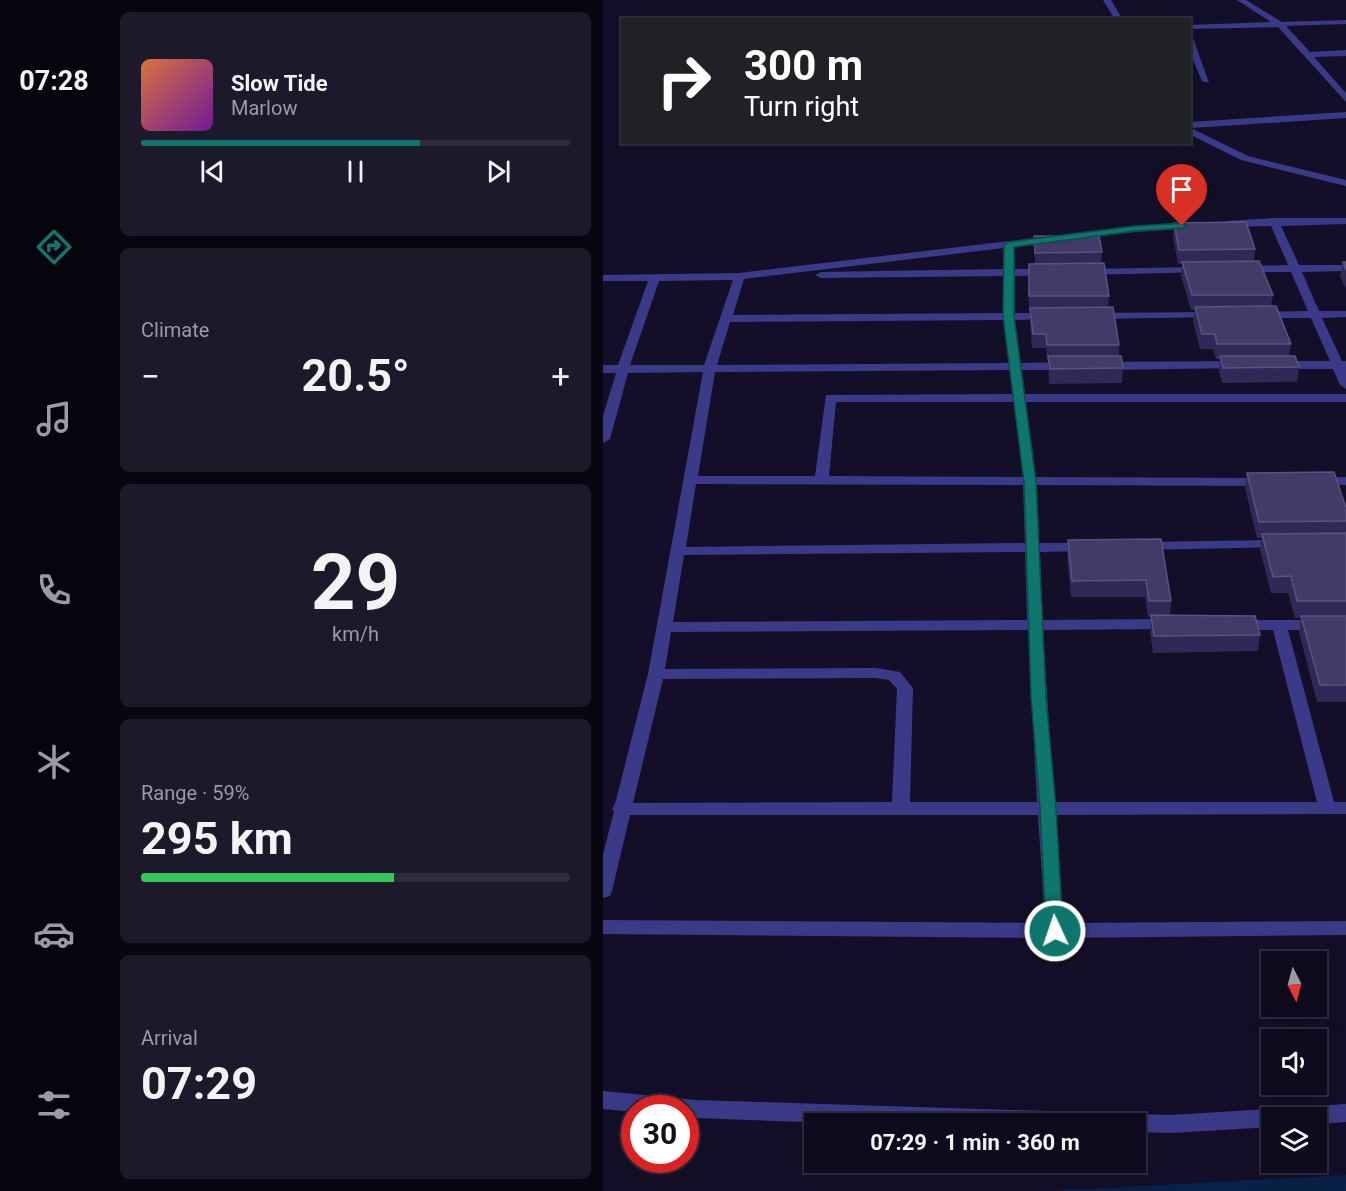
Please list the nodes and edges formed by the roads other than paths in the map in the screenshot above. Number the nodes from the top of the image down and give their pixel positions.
1 (1107, 0) edge
2 (1241, 0) edge
3 (1118, 18) edge
4 (1346, 22) edge
5 (1280, 24) junction
6 (1191, 27) edge
7 (1191, 43) edge
8 (1346, 53) edge
9 (1308, 55) junction
10 (1346, 79) edge
11 (1328, 80) junction
12 (1206, 81) dead end
13 (1346, 99) edge
14 (1346, 115) edge
15 (1191, 125) edge
16 (1191, 131) edge
17 (1346, 183) edge
18 (1274, 221) junction
19 (1346, 221) edge
20 (1009, 245) junction
21 (1295, 268) junction
22 (1346, 268) edge
23 (1235, 269) edge
24 (1212, 270) edge
25 (1010, 273) junction
26 (739, 276) junction
27 (655, 277) junction
28 (603, 278) edge
29 (1315, 314) junction
30 (1346, 314) edge
31 (1009, 316) junction
32 (724, 318) junction
33 (1342, 365) edge
34 (710, 366) junction
35 (1015, 366) junction
36 (623, 368) junction
37 (603, 369) edge
38 (1346, 385) edge
39 (1020, 397) junction
40 (1346, 398) edge
41 (603, 440) edge
42 (822, 479) junction
43 (690, 480) junction
44 (1346, 481) edge
45 (1030, 482) junction
46 (1276, 482) edge
47 (1299, 482) edge
48 (1298, 544) edge
49 (1106, 546) edge
50 (1130, 546) edge
51 (1034, 547) junction
52 (677, 550) junction
53 (1035, 624) junction
54 (1186, 624) edge
55 (1221, 624) edge
56 (1279, 625) junction
57 (1346, 625) edge
58 (664, 627) junction
59 (657, 674) junction
60 (901, 808) junction
61 (1048, 808) junction
62 (1327, 808) junction
63 (1346, 808) edge
64 (621, 809) junction
65 (603, 891) edge
66 (603, 927) edge
67 (1346, 928) edge
68 (1055, 931) junction
69 (603, 1100) edge
70 (1346, 1113) edge

1 - 3 street
2 - 5 street
4 - 5 street
5 - 6 street
5 - 9 street
7 - 12 street
8 - 9 street
9 - 11 street
10 - 11 street
11 - 13 street
14 - 15 street
16 - 17 street
18 - 19 street
18 - 20 street
18 - 21 street
20 - 25 street
20 - 26 street
21 - 22 street
21 - 23 street
21 - 29 street
24 - 25 street
25 - 26 street
25 - 31 street
26 - 27 street
26 - 32 street
27 - 28 street
27 - 36 street
29 - 30 street
29 - 31 street
29 - 33 street
31 - 32 street
31 - 35 street
32 - 34 street
33 - 35 street
33 - 38 street
34 - 35 street
34 - 36 street
34 - 43 street
35 - 39 street
36 - 37 street
36 - 41 street
39 - 40 street
39 - 42 street
39 - 45 street
42 - 43 street
42 - 45 street
43 - 52 street
44 - 47 street
45 - 46 street
45 - 51 street
48 - 50 street
49 - 51 street
51 - 52 street
51 - 53 street
52 - 58 street
53 - 54 street
53 - 58 street
53 - 61 street
55 - 56 street
56 - 57 street
56 - 62 street
58 - 59 street
59 - 60 street
59 - 64 street
60 - 61 street
60 - 64 street
61 - 62 street
61 - 68 street
62 - 63 street
64 - 65 street
66 - 68 street
67 - 68 street
69 - 70 street

